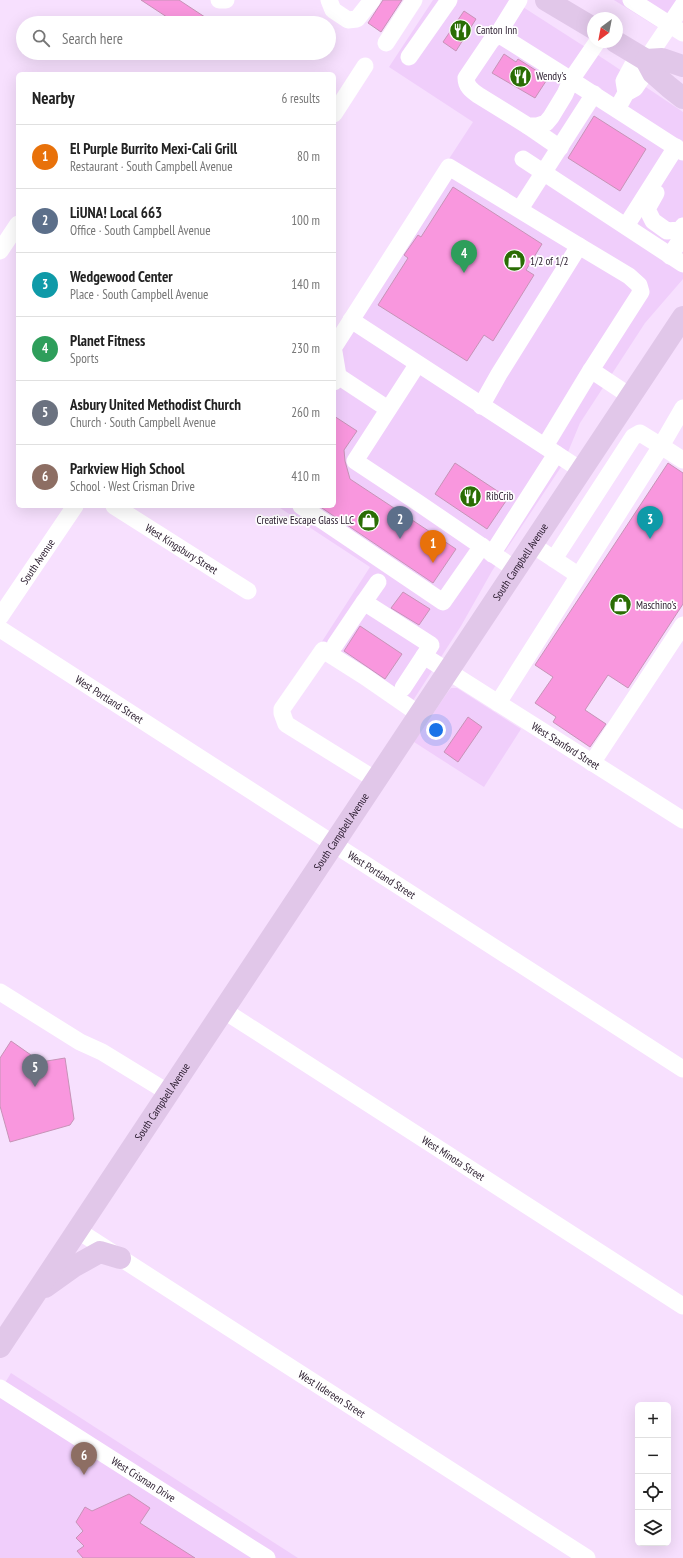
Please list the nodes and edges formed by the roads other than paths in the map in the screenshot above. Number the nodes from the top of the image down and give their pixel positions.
1 (219, 0) edge
2 (226, 0) edge
3 (328, 0) edge
4 (372, 0) edge
5 (414, 0) edge
6 (448, 0) edge
7 (519, 0) edge
8 (631, 0) edge
9 (553, 2) edge
10 (683, 5) edge
11 (587, 24) edge
12 (676, 29) edge
13 (498, 34) junction
14 (386, 43) dead end
15 (623, 46) edge
16 (593, 48) edge
17 (409, 57) dead end
18 (645, 60) junction
19 (366, 66) dead end
20 (683, 66) edge
21 (571, 80) junction
22 (594, 94) junction
23 (683, 98) edge
24 (617, 108) junction
25 (336, 111) edge
26 (528, 126) junction
27 (560, 148) junction
28 (680, 150) edge
29 (523, 159) dead end
30 (544, 173) junction
31 (656, 179) junction
32 (520, 210) junction
33 (626, 226) junction
34 (683, 226) edge
35 (15, 234) edge
36 (683, 236) edge
37 (579, 246) junction
38 (0, 251) edge
39 (677, 260) edge
40 (351, 320) junction
41 (679, 330) edge
42 (336, 344) edge
43 (417, 365) junction
44 (591, 370) junction
45 (336, 379) edge
46 (630, 396) junction
47 (481, 406) junction
48 (683, 408) edge
49 (388, 409) junction
50 (661, 446) junction
51 (550, 450) junction
52 (683, 460) edge
53 (580, 470) junction
54 (74, 508) edge
55 (117, 508) edge
56 (304, 508) edge
57 (531, 544) junction
58 (487, 550) junction
59 (554, 559) junction
60 (515, 569) junction
61 (578, 575) junction
62 (378, 582) dead end
63 (248, 591) dead end
64 (364, 602) junction
65 (0, 617) edge
66 (683, 625) edge
67 (0, 629) edge
68 (335, 645) dead end
69 (424, 656) junction
70 (448, 671) junction
71 (403, 688) dead end
72 (498, 703) junction
73 (419, 714) junction
74 (592, 763) junction
75 (376, 780) junction
76 (682, 817) edge
77 (334, 844) junction
78 (0, 992) edge
79 (223, 1010) junction
80 (683, 1069) edge
81 (168, 1093) junction
82 (77, 1230) junction
83 (120, 1258) junction
84 (36, 1293) junction
85 (683, 1306) edge
86 (0, 1346) edge
87 (0, 1388) edge
88 (267, 1558) edge
89 (587, 1558) edge

1 - 2 street
3 - 4 street
5 - 14 street
6 - 17 street
7 - 13 street
8 - 12 street
9 - 11 main road
10 - 12 street
12 - 18 street
13 - 21 street
13 - 26 street
15 - 18 main road
16 - 21 street
18 - 20 main road
18 - 23 main road
18 - 24 street
19 - 25 street
21 - 22 street
21 - 26 street
22 - 24 street
22 - 27 street
24 - 28 street
26 - 27 street
27 - 30 street
28 - 31 street
29 - 30 street
30 - 32 street
30 - 33 street
31 - 33 street
31 - 34 street
32 - 37 street
32 - 40 street
33 - 39 street
35 - 38 street
36 - 39 street
37 - 44 street
37 - 47 street
40 - 42 street
40 - 43 street
41 - 46 main road, South Campbell Avenue
43 - 47 street
43 - 49 street
44 - 46 street
44 - 51 street
45 - 49 street
46 - 53 main road, South Campbell Avenue
47 - 51 street
48 - 50 street
49 - 58 street
50 - 52 street
50 - 59 street
50 - 61 street
51 - 53 street
51 - 58 street
53 - 57 main road, South Campbell Avenue
54 - 65 street, South Avenue
55 - 63 street, West Kingsbury Street
56 - 58 street
57 - 59 street
57 - 60 main road, South Campbell Avenue
58 - 60 street
59 - 61 street
60 - 70 main road, South Campbell Avenue
61 - 72 street
62 - 64 street
64 - 68 street
64 - 69 street
66 - 74 street
67 - 77 street, West Portland Street
69 - 70 street, West Stanford Street
69 - 71 street
70 - 72 street, West Stanford Street
70 - 73 main road, South Campbell Avenue
72 - 74 street, West Stanford Street
73 - 75 main road, South Campbell Avenue
73 - 75 street
74 - 76 street, West Stanford Street
75 - 77 main road, South Campbell Avenue
77 - 79 main road, South Campbell Avenue
77 - 80 street, West Portland Street
78 - 81 street
79 - 81 main road, South Campbell Avenue
79 - 85 street, West Minota Street
81 - 82 main road, South Campbell Avenue
82 - 83 street, West Ildereen Street
82 - 84 main road, South Campbell Avenue
83 - 84 main road
83 - 89 street, West Ildereen Street
84 - 86 main road, South Campbell Avenue
87 - 88 street, West Crisman Drive

